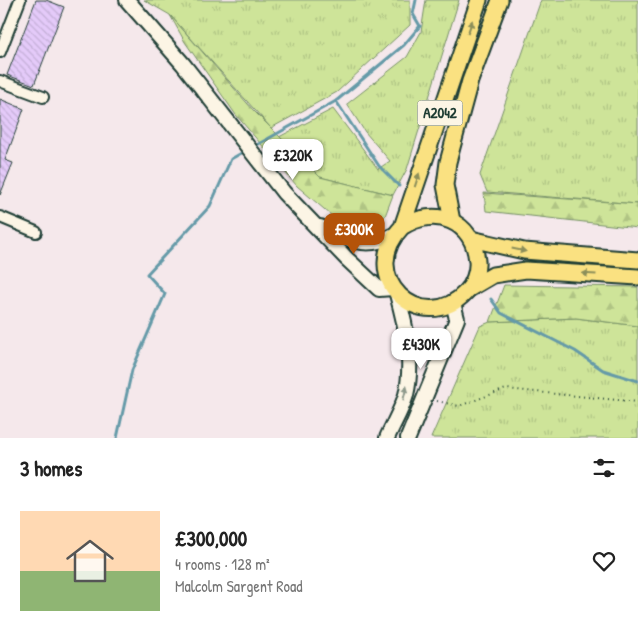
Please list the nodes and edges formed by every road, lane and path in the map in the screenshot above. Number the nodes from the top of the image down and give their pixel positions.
1 (20, 0) edge
2 (126, 0) edge
3 (479, 0) edge
4 (500, 0) edge
5 (0, 52) edge
6 (0, 81) edge
7 (43, 97) dead end
8 (0, 217) edge
9 (452, 221) junction
10 (314, 225) junction
11 (398, 231) junction
12 (36, 232) dead end
13 (471, 239) junction
14 (638, 260) edge
15 (638, 277) edge
16 (468, 290) junction
17 (395, 291) junction
18 (453, 303) junction
19 (425, 399) junction
20 (638, 402) edge
21 (387, 438) edge
22 (408, 438) edge

1 - 5 street
2 - 10 street
11 -> 3 main road, A2042
4 - 9 main road, A2042
6 - 7 street
8 - 12 street
9 - 11 main road
9 - 13 main road
10 - 11 street
10 - 17 street
11 - 17 main road
13 -> 14 main road
13 - 16 main road
15 -> 16 main road
16 - 18 main road
17 - 18 main road
21 -> 17 street
18 - 19 street
19 - 20 path
19 - 22 street

